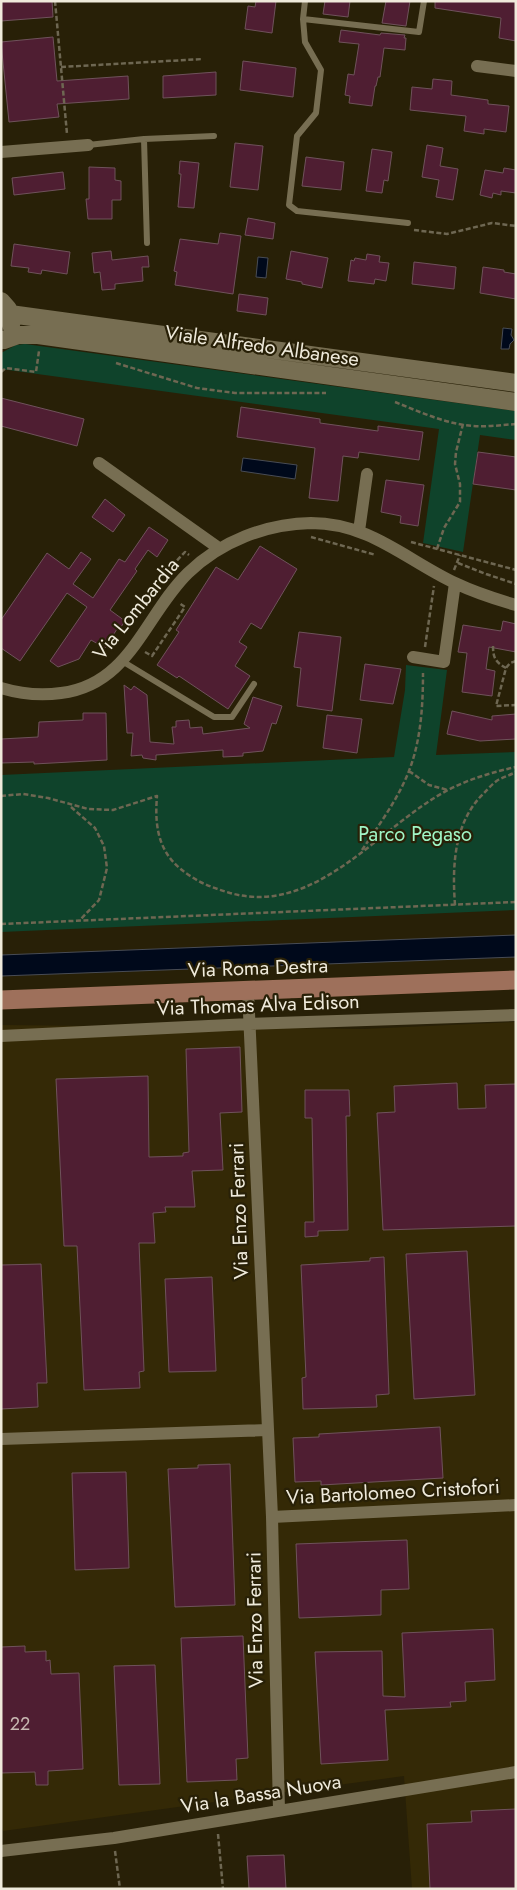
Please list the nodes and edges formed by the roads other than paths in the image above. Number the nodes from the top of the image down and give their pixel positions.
1 (305, 1) edge
2 (424, 1) edge
3 (303, 19) junction
4 (478, 66) dead end
5 (516, 72) edge
6 (214, 136) dead end
7 (144, 139) junction
8 (88, 145) joint
9 (1, 152) edge
10 (408, 222) road end
11 (146, 243) dead end
12 (6, 307) edge
13 (3, 341) edge
14 (516, 383) edge
15 (516, 402) edge
16 (100, 463) dead end
17 (367, 474) dead end
18 (359, 531) junction
19 (220, 549) junction
20 (452, 578) junction
21 (516, 605) edge
22 (419, 654) road end
23 (126, 664) junction
24 (254, 684) dead end
25 (1, 688) edge
26 (516, 980) edge
27 (248, 990) junction
28 (1, 1000) edge
29 (516, 1014) edge
30 (250, 1024) junction
31 (1, 1036) edge
32 (266, 1430) junction
33 (1, 1439) edge
34 (516, 1505) edge
35 (272, 1517) junction
36 (516, 1772) edge
37 (279, 1810) junction
38 (6, 1850) edge

1 - 3 lane
2 - 3 lane
3 - 10 lane
4 - 5 street
6 - 7 lane
7 - 8 lane
7 - 11 lane
8 - 9 street
12 - 13 street
12 - 14 street, Viale Alfredo Albanese
13 - 15 street, Viale Alfredo Albanese
16 - 19 street
17 - 18 street
18 - 19 street, Via Lombardia
18 - 20 street, Via Lombardia
19 - 23 street, Via Lombardia
20 - 21 street, Via Lombardia
20 - 22 street
23 - 24 lane
23 - 25 street, Via Lombardia
26 - 27 main road, Via Roma Destra
27 - 28 main road, Via Roma Destra
27 - 30 street, Via Enzo Ferrari
29 - 30 street, Via Thomas Alva Edison
30 - 31 street, Via Thomas Alva Edison
30 - 32 street, Via Enzo Ferrari
32 - 33 street
32 - 35 street, Via Enzo Ferrari
34 - 35 street, Via Bartolomeo Cristofori
35 - 37 street, Via Enzo Ferrari
36 - 37 street, Via la Bassa Nuova
37 - 38 street, Via la Bassa Nuova

